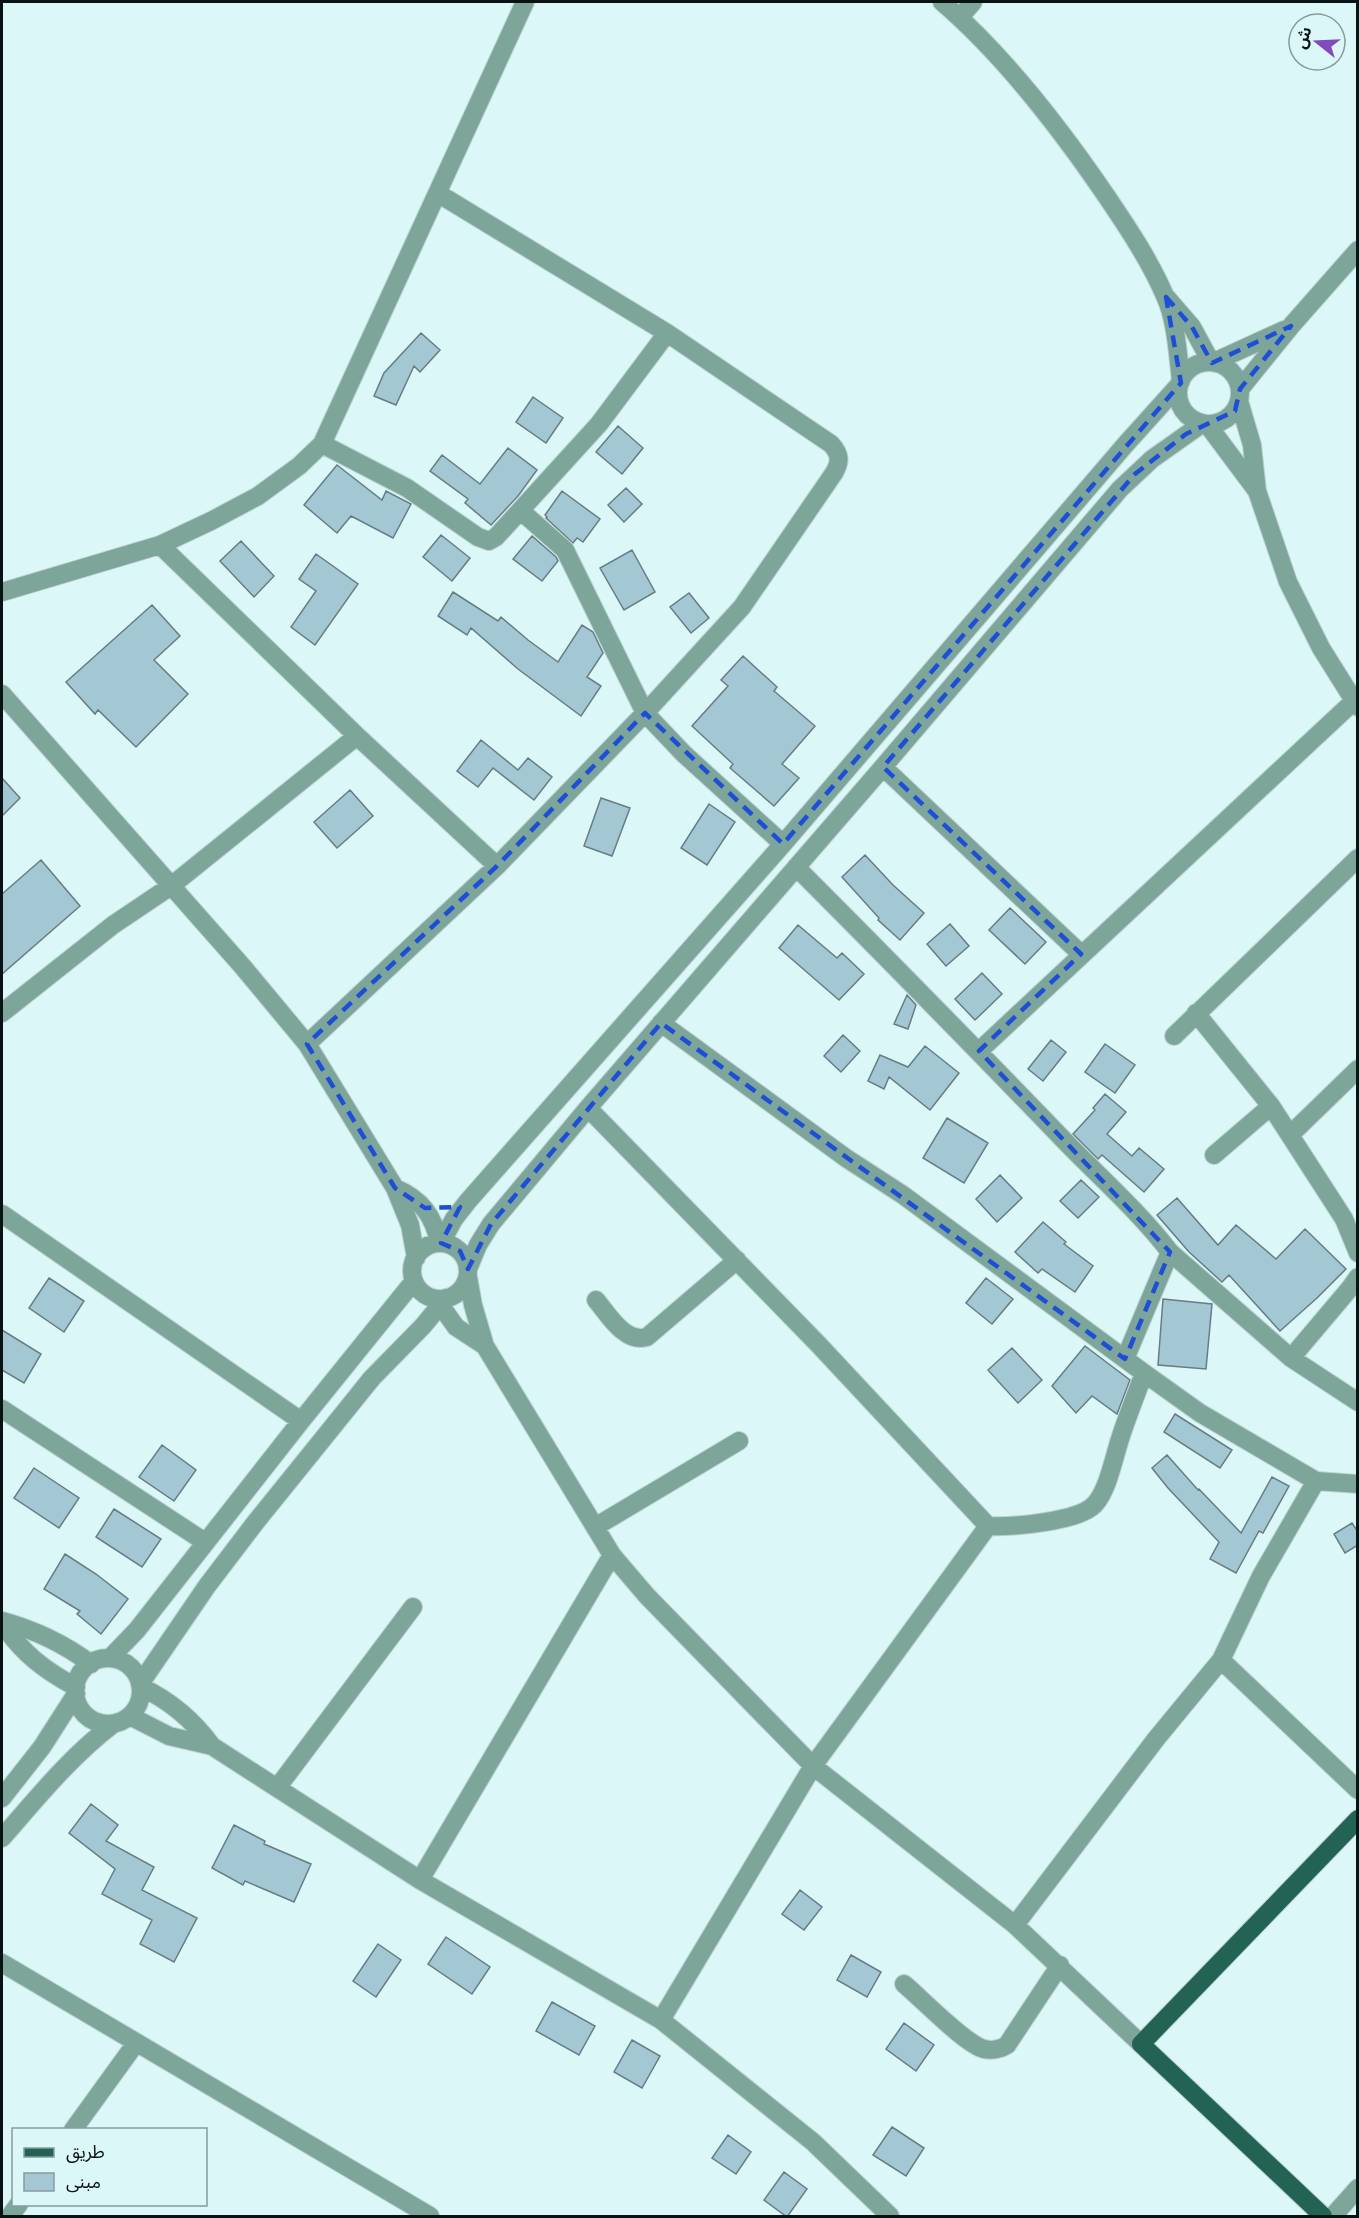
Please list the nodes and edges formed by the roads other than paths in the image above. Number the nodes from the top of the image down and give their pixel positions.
1 (525, 2) edge
2 (942, 2) edge
3 (973, 2) edge
4 (960, 17) junction
5 (439, 194) junction
6 (1358, 250) edge
7 (1166, 297) junction
8 (1290, 326) junction
9 (667, 333) junction
10 (1213, 362) junction
11 (1180, 383) junction
12 (1240, 395) junction
13 (1205, 424) junction
14 (322, 444) junction
15 (1257, 491) junction
16 (521, 511) junction
17 (160, 545) junction
18 (2, 592) edge
19 (2, 694) edge
20 (1356, 704) edge
21 (645, 713) junction
22 (357, 736) junction
23 (883, 767) junction
24 (783, 844) junction
25 (1358, 858) edge
26 (497, 866) junction
27 (796, 867) junction
28 (171, 886) junction
29 (1081, 954) junction
30 (2, 1013) edge
31 (1196, 1013) junction
32 (661, 1023) junction
33 (1174, 1036) dead end
34 (307, 1044) junction
35 (979, 1051) junction
36 (1358, 1069) edge
37 (1270, 1106) junction
38 (588, 1108) junction
39 (1290, 1135) junction
40 (1214, 1155) dead end
41 (395, 1188) junction
42 (468, 1201) junction
43 (425, 1208) junction
44 (2, 1214) edge
45 (440, 1243) junction
46 (1170, 1252) junction
47 (1358, 1253) edge
48 (416, 1258) junction
49 (737, 1260) junction
50 (468, 1273) junction
51 (1358, 1277) edge
52 (414, 1281) junction
53 (596, 1299) dead end
54 (441, 1301) junction
55 (484, 1346) junction
56 (1291, 1358) junction
57 (1125, 1359) junction
58 (1144, 1374) junction
59 (1358, 1402) edge
60 (2, 1409) edge
61 (301, 1421) junction
62 (739, 1441) dead end
63 (1316, 1481) junction
64 (1358, 1484) edge
65 (988, 1526) junction
66 (595, 1527) junction
67 (205, 1542) junction
68 (612, 1555) junction
69 (412, 1607) dead end
70 (2, 1622) edge
71 (110, 1658) junction
72 (1221, 1660) junction
73 (91, 1664) junction
74 (141, 1686) junction
75 (76, 1690) junction
76 (130, 1716) junction
77 (113, 1724) junction
78 (212, 1746) junction
79 (813, 1766) junction
80 (277, 1788) junction
81 (1358, 1790) edge
82 (2, 1798) edge
83 (1358, 1820) edge
84 (2, 1838) edge
85 (420, 1880) junction
86 (1015, 1925) junction
87 (2, 1963) edge
88 (1060, 1965) junction
89 (904, 1983) dead end
90 (661, 2020) junction
91 (136, 2043) junction
92 (1141, 2044) junction
93 (74, 2128) edge
94 (1358, 2188) edge
95 (430, 2217) edge
96 (890, 2217) edge
97 (1323, 2217) edge
98 (1333, 2217) edge

1 - 5 street
2 - 4 street
3 - 4 street
4 - 7 street
5 - 9 street
5 - 14 street
6 - 8 street
7 - 10 street
7 - 11 street
8 - 10 street
8 - 12 street
9 - 16 street
9 - 21 street
10 - 11 street
10 - 12 street
11 - 13 street
11 - 24 street
12 - 13 street
12 - 15 street
13 - 15 street
13 - 23 street
14 - 16 street
14 - 17 street
15 - 20 street
16 - 21 street
17 - 18 street
17 - 22 street
19 - 28 street
20 - 29 street
21 - 24 street
21 - 26 street
22 - 26 street
22 - 28 street
23 - 27 street
23 - 29 street
24 - 42 street
25 - 31 street
26 - 34 street
27 - 32 street
27 - 35 street
28 - 30 street
28 - 34 street
29 - 35 street
31 - 33 street
31 - 37 street
32 - 38 street
32 - 57 street
34 - 41 street
35 - 46 street
36 - 39 street
37 - 39 street
37 - 40 street
38 - 49 street
38 - 50 street
39 - 47 street
41 - 43 street
41 - 48 street
42 - 43 street
42 - 45 street
43 - 45 street
44 - 61 street
45 - 48 street
45 - 50 street
46 - 56 street
46 - 57 street
48 - 52 street
49 - 53 street
49 - 65 street
50 - 54 street
50 - 55 street
51 - 56 street
52 - 54 street
52 - 61 street
54 - 55 street
54 - 74 street
55 - 66 street
56 - 59 street
57 - 58 street
58 - 63 street
58 - 65 street
60 - 67 street
61 - 67 street
62 - 66 street
63 - 64 street
63 - 72 street
65 - 79 street
66 - 68 street
67 - 71 street
68 - 79 street
68 - 85 street
69 - 80 street
70 - 73 street
70 - 75 street
71 - 73 street
71 - 74 street
72 - 81 street
72 - 86 street
73 - 75 street
74 - 76 street
74 - 78 street
75 - 77 street
75 - 82 street
76 - 77 street
76 - 78 street
77 - 84 street
78 - 80 street
79 - 86 street
79 - 90 street
80 - 85 street
83 - 92 main road
85 - 90 street
86 - 88 street
87 - 91 street
88 - 89 street
88 - 92 street
90 - 96 street
91 - 93 street
91 - 95 street
92 - 97 main road
94 - 98 street

